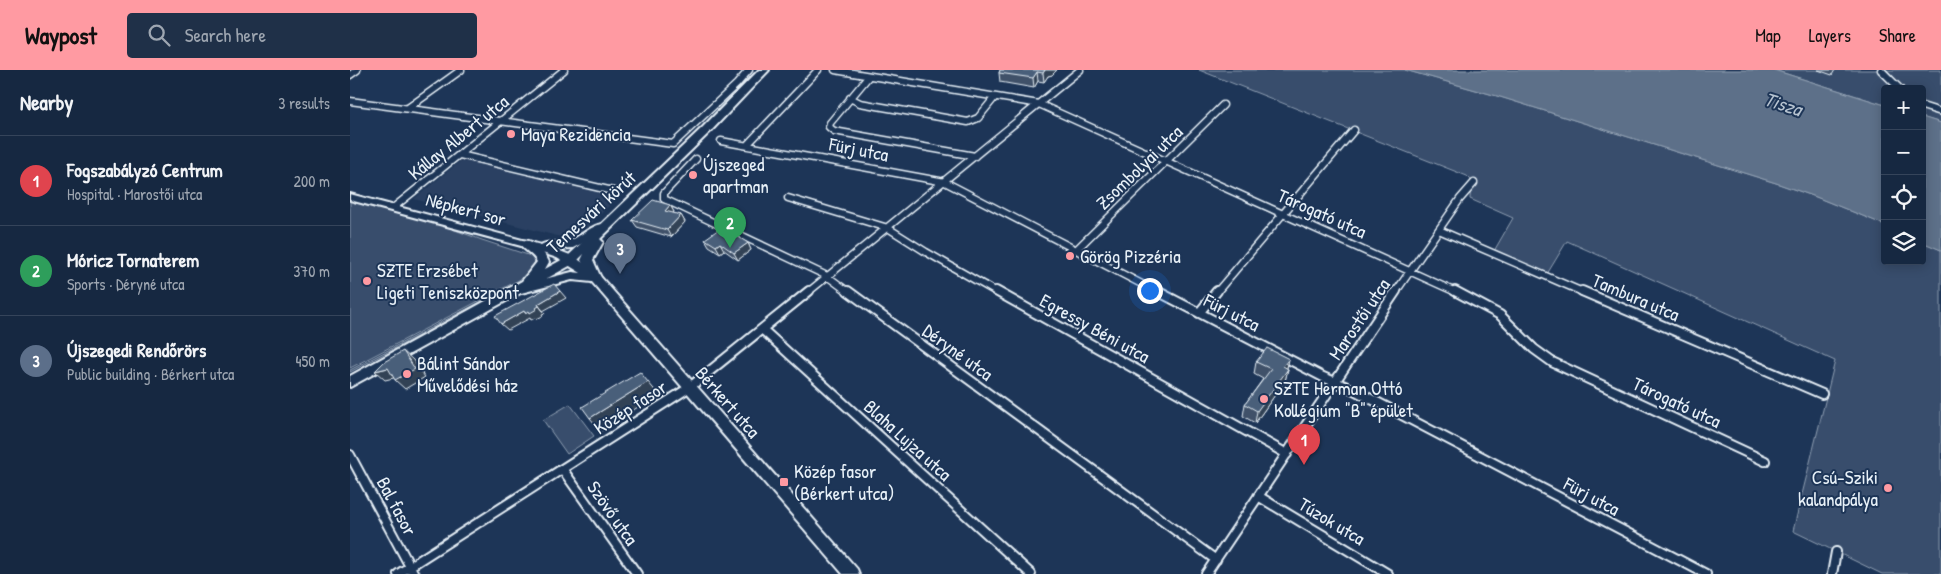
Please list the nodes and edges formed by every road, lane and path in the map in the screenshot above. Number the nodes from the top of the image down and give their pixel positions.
1 (358, 70) edge
2 (461, 70) edge
3 (564, 70) edge
4 (749, 70) edge
5 (764, 70) edge
6 (818, 70) edge
7 (835, 70) edge
8 (1080, 70) edge
9 (1881, 70) edge
10 (350, 75) edge
11 (869, 76) junction
12 (1896, 85) edge
13 (995, 97) junction
14 (850, 98) junction
15 (350, 100) edge
16 (1040, 104) junction
17 (1223, 105) dead end
18 (1926, 107) edge
19 (408, 108) junction
20 (1941, 112) edge
21 (501, 121) junction
22 (1354, 130) dead end
23 (721, 140) dead end
24 (747, 145) junction
25 (460, 155) junction
26 (975, 156) junction
27 (696, 160) dead end
28 (1166, 161) junction
29 (945, 182) junction
30 (1474, 183) dead end
31 (617, 192) dead end
32 (350, 197) edge
33 (788, 198) dead end
34 (664, 199) joint
35 (394, 208) junction
36 (1282, 214) junction
37 (608, 225) junction
38 (888, 228) junction
39 (1439, 230) junction
40 (526, 244) junction
41 (1076, 250) junction
42 (571, 260) junction
43 (1410, 271) junction
44 (827, 276) junction
45 (595, 278) junction
46 (520, 290) junction
47 (1199, 313) junction
48 (762, 330) junction
49 (350, 382) edge
50 (1336, 383) junction
51 (690, 387) junction
52 (1822, 394) dead end
53 (1287, 454) junction
54 (350, 455) edge
55 (1765, 461) dead end
56 (563, 470) junction
57 (1258, 496) junction
58 (1836, 552) dead end
59 (1216, 560) junction
60 (412, 570) edge
61 (398, 574) edge
62 (637, 574) edge
63 (852, 574) edge
64 (1031, 574) edge
65 (1206, 574) edge
66 (1388, 574) edge
67 (1706, 574) edge
68 (1832, 574) edge

1 - 10 street
2 - 19 street
3 - 21 street, Kállay Albert utca
4 - 21 street
5 - 37 main road, Temesvári körút
6 - 24 street
7 - 11 street, Tárogató utca
8 - 16 street, Közép fasor
9 - 12 street
11 - 13 street, Tárogató utca
11 - 14 street
13 - 14 street
13 - 16 street, Tárogató utca
14 - 26 street
15 - 19 street
16 - 26 street, Közép fasor
16 - 28 street, Tárogató utca
17 - 28 street, Zsombolyai utca
18 - 20 street
19 - 21 street
21 - 25 street, Kállay Albert utca
22 - 36 street
23 - 24 street, Fürj utca
24 - 29 street, Fürj utca
25 - 31 street
25 - 35 street, Kállay Albert utca
26 - 29 street, Közép fasor
27 - 34 street, Temesvári körút
28 - 36 street, Tárogató utca
28 - 41 street, Zsombolyai utca
29 - 38 street, Közép fasor
29 - 41 street, Fürj utca
30 - 39 street, Marostői utca
32 - 35 street, Népkert sor
33 - 38 street
34 - 44 street, Déryné utca
35 - 40 street, Népkert sor
36 - 43 street, Tárogató utca
36 - 47 street
37 - 40 street
37 - 42 main road, Temesvári körút
37 - 45 main road
38 - 44 street, Közép fasor
38 - 53 street, Egressy Béni utca
39 - 43 street, Marostői utca
39 - 52 street, Tambura utca
40 - 42 street, Népkert sor
40 - 46 main road
41 - 47 street, Fürj utca
42 - 45 street, Bérkert utca
42 - 46 main road, Temesvári körút
43 - 50 street, Marostői utca
43 - 55 street, Tárogató utca
44 - 48 street, Közép fasor
44 - 59 street, Déryné utca
45 - 46 street
45 - 51 street, Bérkert utca
46 - 49 main road, Temesvári körút
47 - 50 street, Fürj utca
48 - 51 street, Közép fasor
48 - 64 street, Blaha Lujza utca
50 - 53 street, Marostői utca
50 - 67 street, Fürj utca
51 - 56 street, Közép fasor
51 - 63 street, Bérkert utca
53 - 57 street, Marostői utca
54 - 60 street, Bal fasor
56 - 60 street, Közép fasor
56 - 62 street, Szövő utca
57 - 59 street, Marostői utca
57 - 66 street, Túzok utca
58 - 68 street
59 - 65 street, Marostői utca
60 - 61 street, Közép fasor

